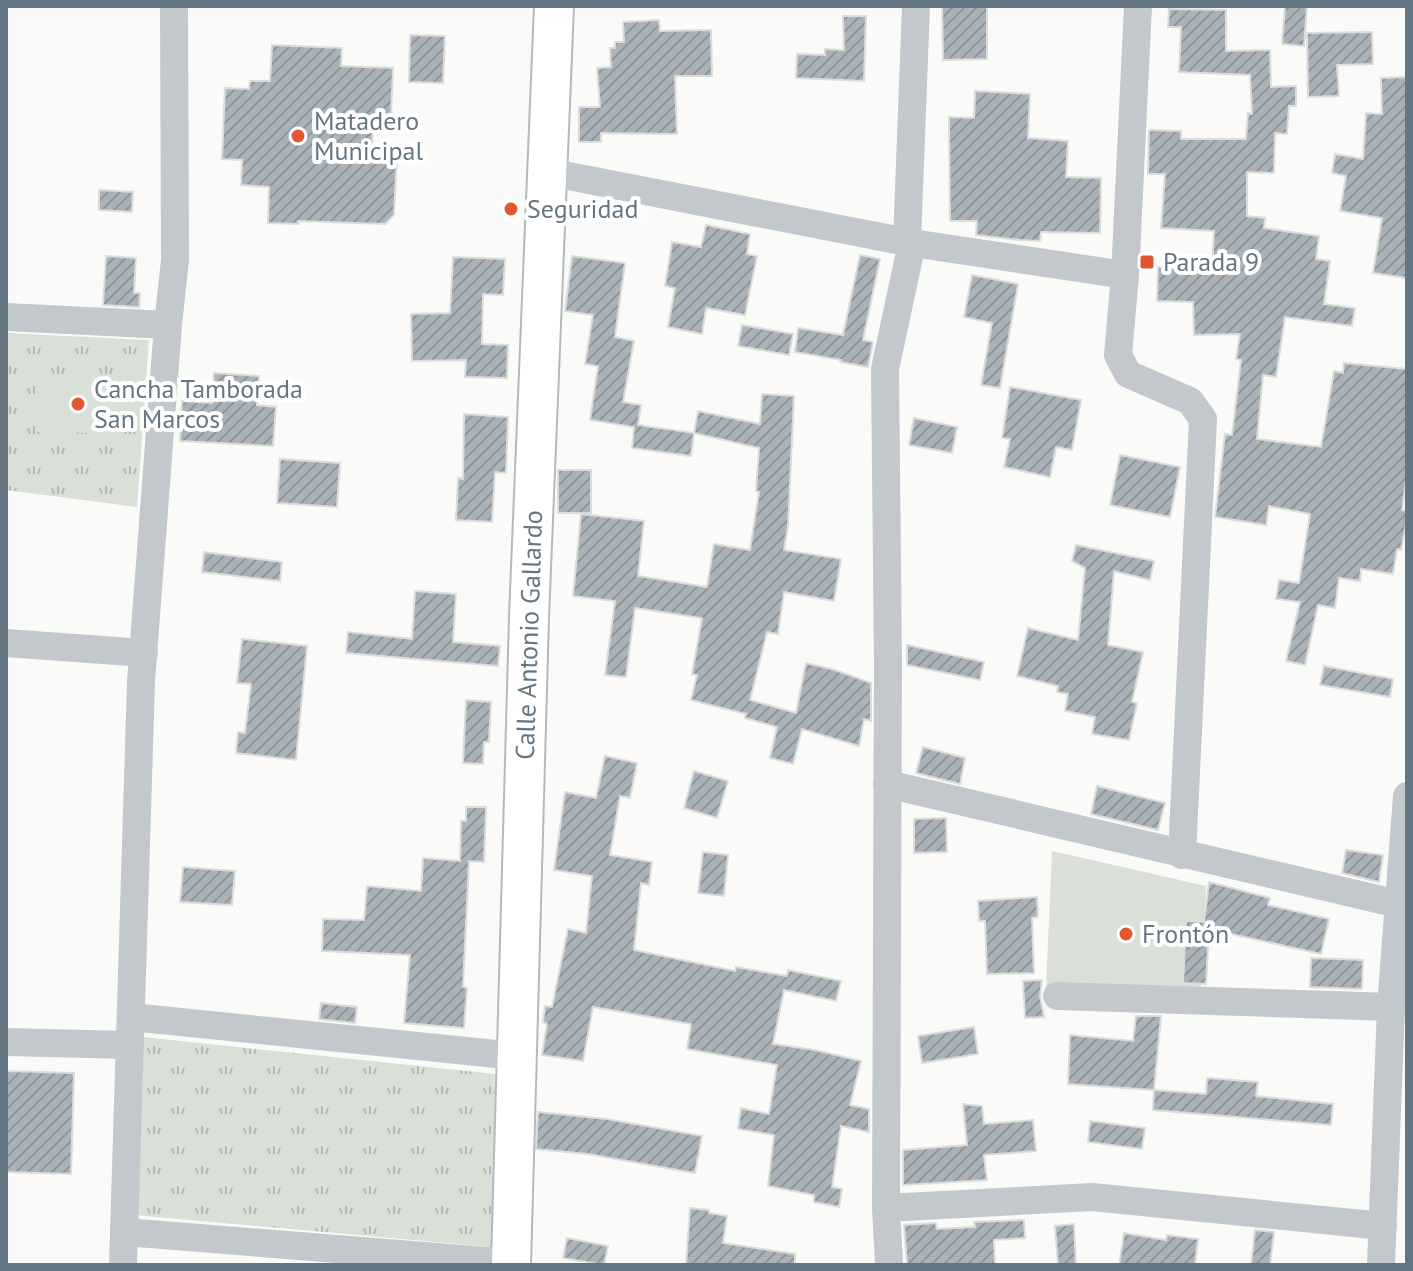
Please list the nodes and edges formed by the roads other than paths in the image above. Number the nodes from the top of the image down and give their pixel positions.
1 (174, 6) edge
2 (554, 6) edge
3 (916, 6) edge
4 (1138, 6) edge
5 (548, 172) junction
6 (910, 243) junction
7 (1125, 275) junction
8 (6, 317) edge
9 (168, 325) junction
10 (6, 643) edge
11 (144, 653) junction
12 (887, 784) junction
13 (1407, 796) edge
14 (1182, 855) junction
15 (1402, 906) edge
16 (1057, 996) dead end
17 (1391, 1007) junction
18 (130, 1031) junction
19 (6, 1042) edge
20 (516, 1056) junction
21 (886, 1208) junction
22 (1383, 1226) junction
23 (125, 1232) junction
24 (511, 1264) edge
25 (123, 1265) edge
26 (889, 1265) edge
27 (1381, 1265) edge

1 - 9 street
2 - 5 main road, Calle Antonio Gallardo
3 - 6 street
4 - 7 street
5 - 6 street
5 - 20 main road, Calle Antonio Gallardo
6 - 7 street
6 - 12 street
7 - 14 street
8 - 9 street
9 - 11 street
10 - 11 street
11 - 18 street
12 - 14 street
12 - 21 street
13 - 15 street
14 - 15 street
15 - 17 street
16 - 17 street
17 - 22 street
18 - 19 street
18 - 20 street
18 - 23 street
20 - 24 main road, Calle Antonio Gallardo
21 - 22 street
21 - 26 street
22 - 27 street
23 - 24 street
23 - 25 street

